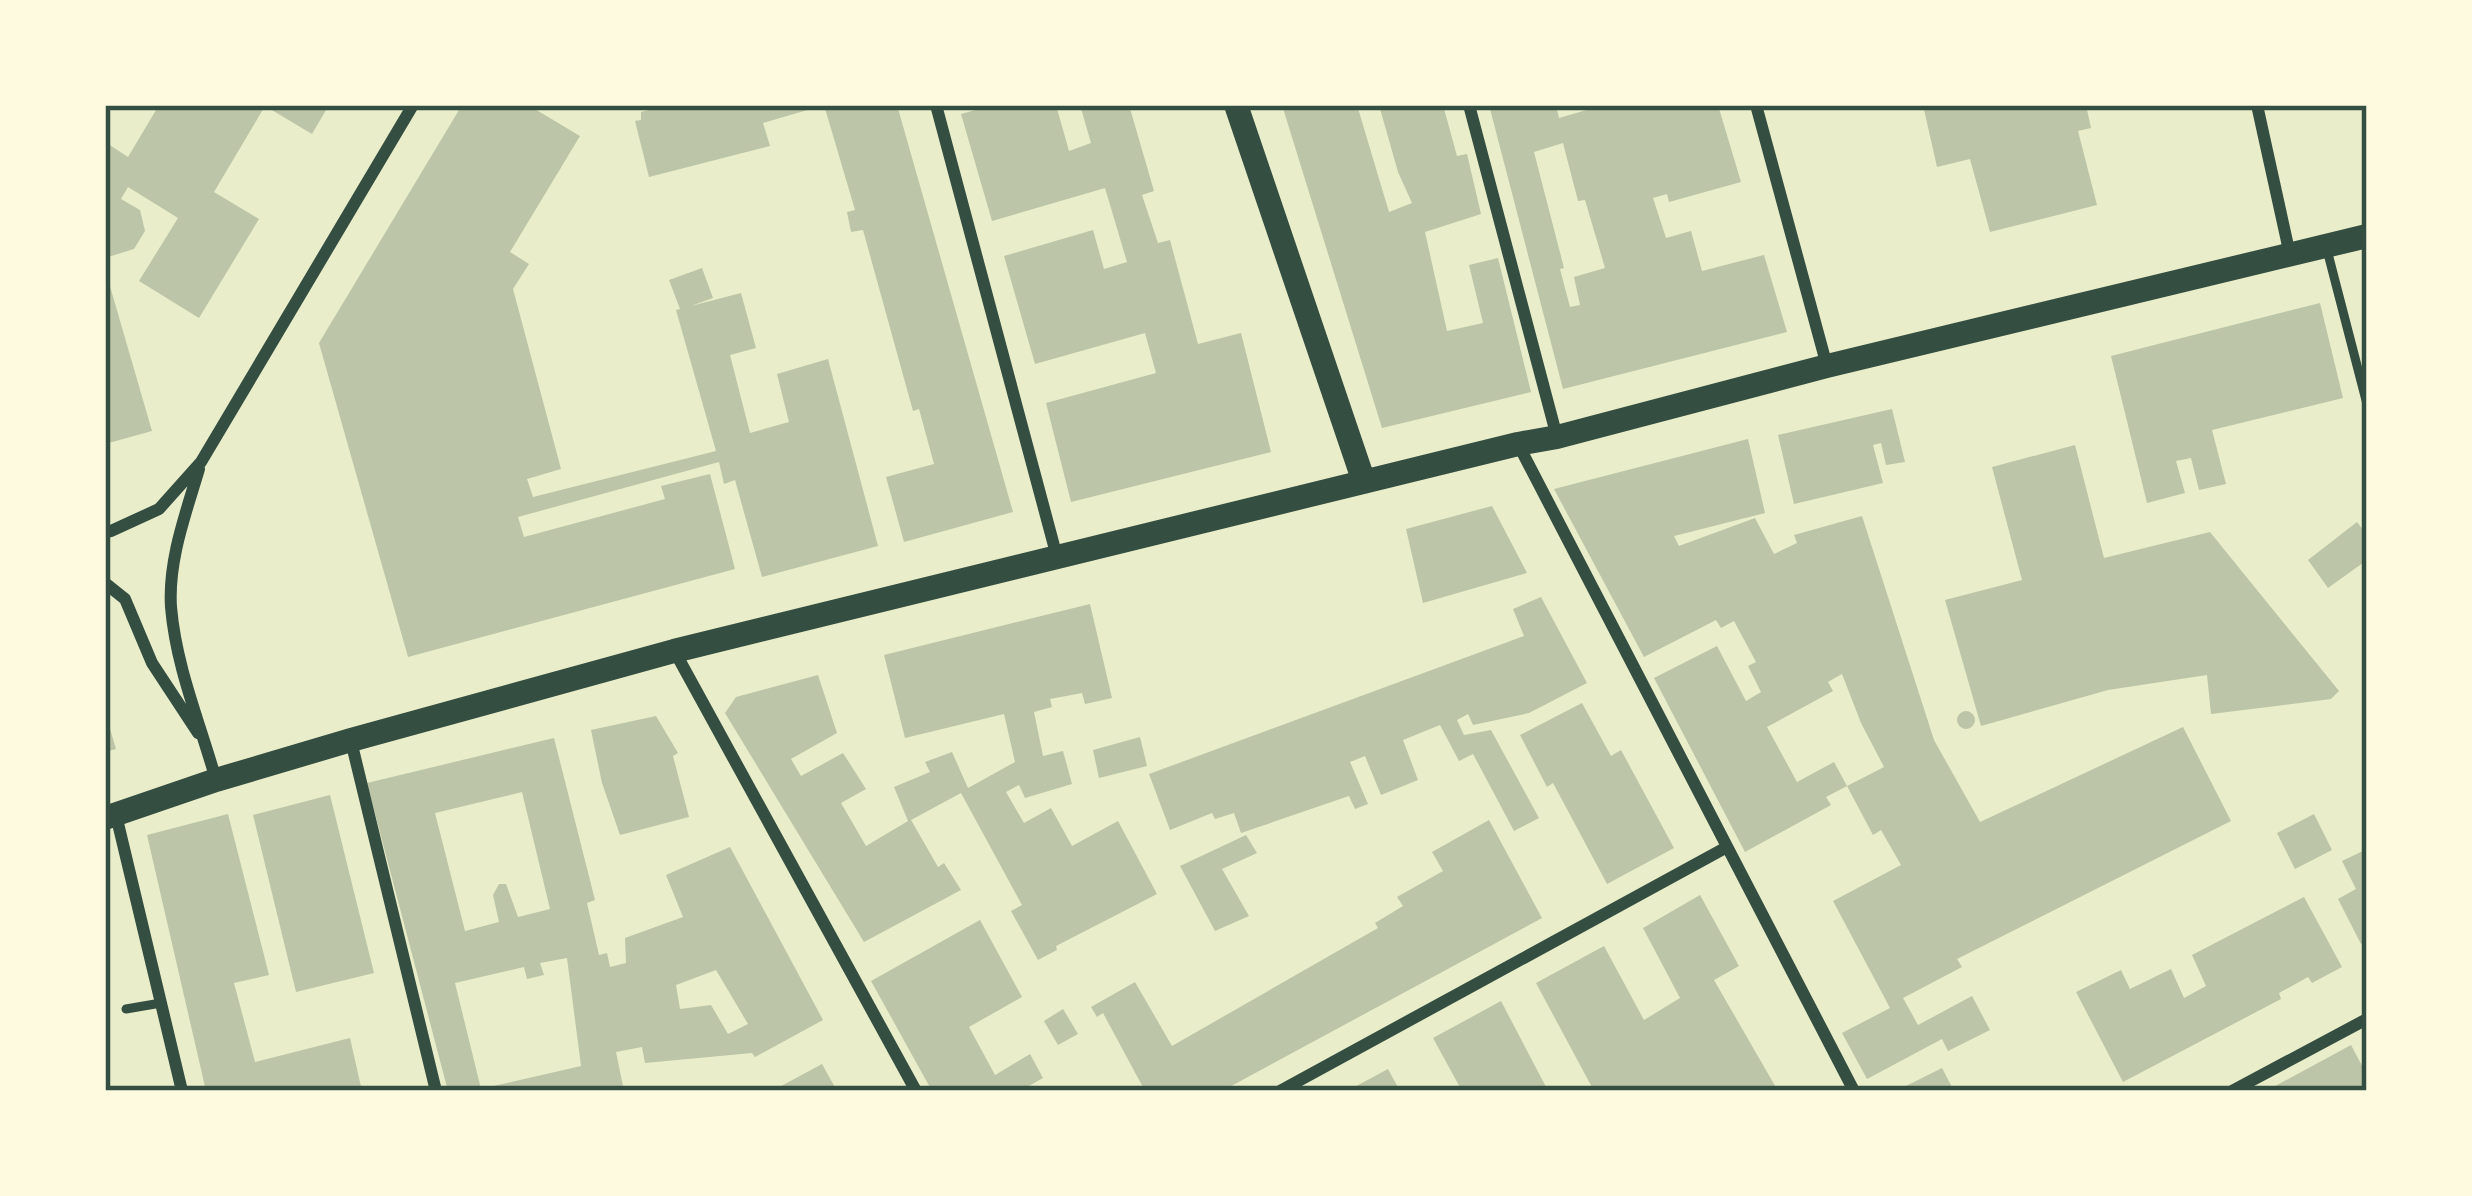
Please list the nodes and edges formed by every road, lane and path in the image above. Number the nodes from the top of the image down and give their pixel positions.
1 (413, 105) edge
2 (936, 105) edge
3 (1236, 105) edge
4 (1469, 105) edge
5 (1756, 105) edge
6 (2257, 105) edge
7 (2367, 236) edge
8 (2326, 246) junction
9 (2290, 255) junction
10 (1827, 366) junction
11 (2367, 404) edge
12 (1557, 437) junction
13 (1518, 444) junction
14 (201, 462) junction
15 (1364, 482) junction
16 (105, 532) edge
17 (1057, 557) junction
18 (105, 583) edge
19 (674, 651) junction
20 (351, 740) junction
21 (207, 746) junction
22 (217, 781) junction
23 (111, 817) edge
24 (1727, 847) junction
25 (161, 1003) junction
26 (126, 1009) dead end
27 (2367, 1019) edge
28 (182, 1091) edge
29 (436, 1091) edge
30 (916, 1091) edge
31 (1280, 1091) edge
32 (1853, 1091) edge
33 (2232, 1091) edge

1 - 14 street
2 - 17 street
3 - 15 main road
4 - 12 street
5 - 10 street
6 - 9 street
7 - 8 main road
8 - 9 main road
8 - 11 lane
9 - 10 main road
10 - 12 main road
12 - 13 main road
13 - 15 main road
13 - 24 street
14 - 16 street
14 - 21 street
15 - 17 main road
17 - 19 main road
18 - 21 street
19 - 20 main road
19 - 30 street
20 - 22 main road
20 - 29 street
21 - 22 street
22 - 23 main road
23 - 25 street
24 - 31 street
24 - 32 street
25 - 26 lane
25 - 28 street
27 - 33 street

